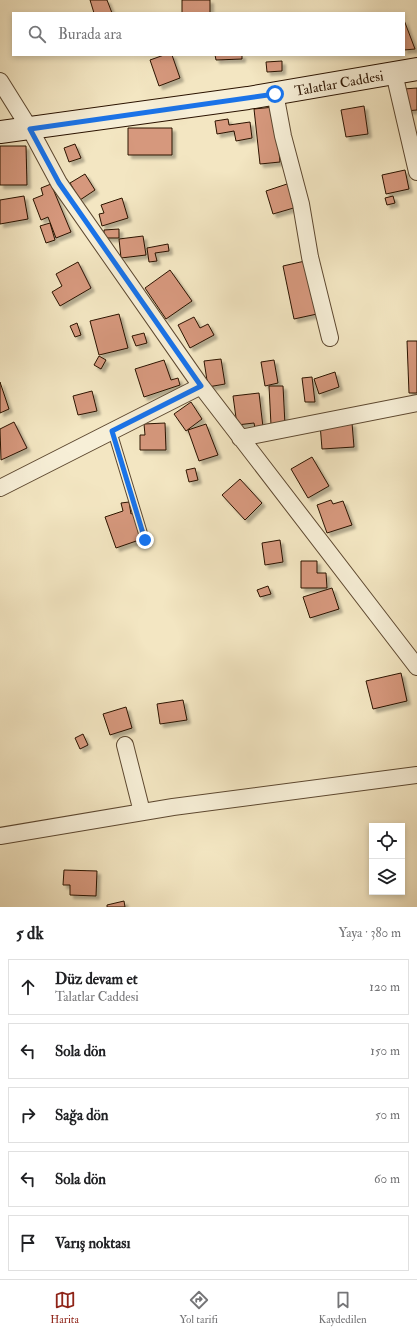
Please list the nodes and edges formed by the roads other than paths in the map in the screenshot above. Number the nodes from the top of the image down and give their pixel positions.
1 (417, 69) edge
2 (394, 73) junction
3 (0, 81) edge
4 (275, 94) junction
5 (30, 129) junction
6 (0, 132) edge
7 (417, 172) edge
8 (330, 338) dead end
9 (201, 386) junction
10 (417, 403) edge
11 (112, 431) junction
12 (240, 438) junction
13 (0, 488) edge
14 (145, 540) dead end
15 (417, 667) edge
16 (125, 745) dead end
17 (417, 775) edge
18 (142, 812) junction
19 (0, 836) edge

1 - 2 street, Talatlar Caddesi
2 - 4 street, Talatlar Caddesi
2 - 7 street
3 - 5 street
4 - 5 street, Talatlar Caddesi
4 - 8 street
5 - 6 street, Talatlar Caddesi
5 - 9 street
9 - 11 street
9 - 12 street
10 - 12 street
11 - 13 street
11 - 14 lane
12 - 15 street
16 - 18 street
17 - 18 street
18 - 19 street

